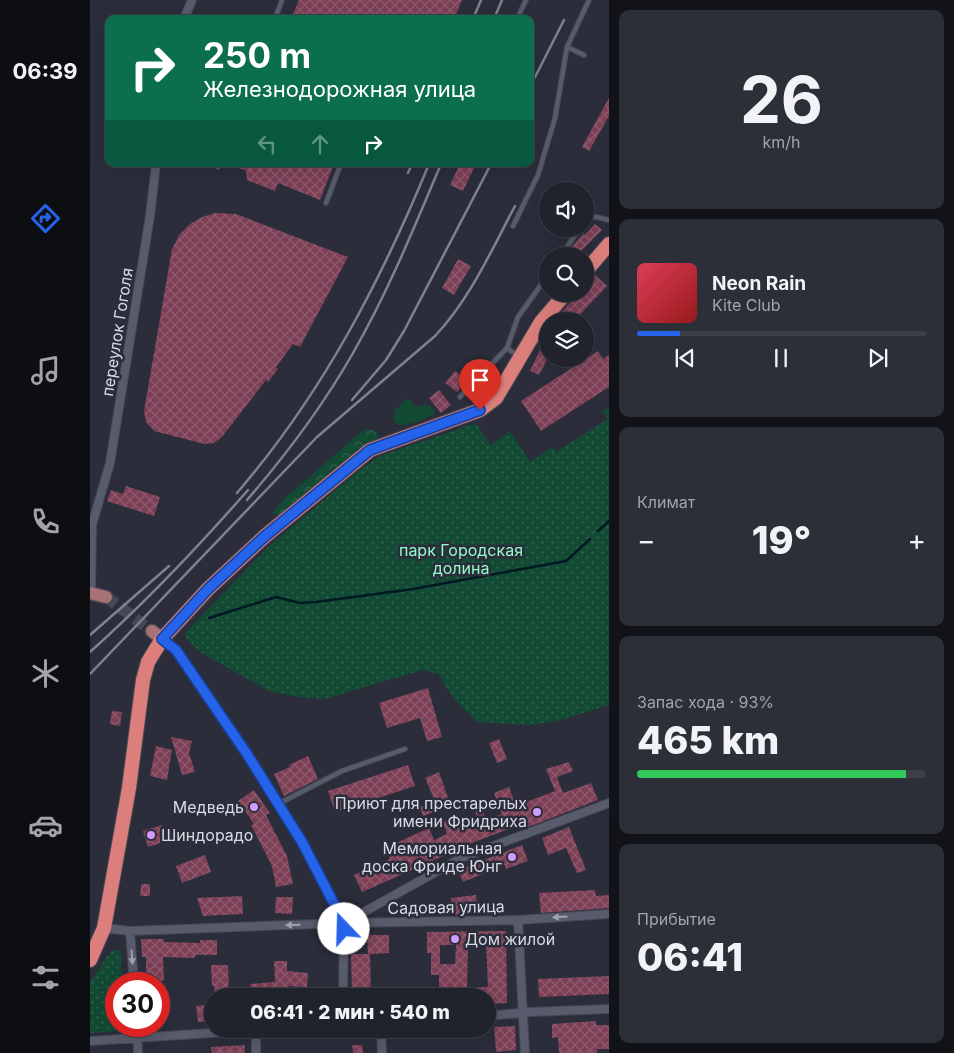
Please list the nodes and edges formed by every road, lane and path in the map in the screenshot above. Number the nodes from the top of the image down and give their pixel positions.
1 (192, 0) edge
2 (282, 0) edge
3 (526, 0) edge
4 (589, 0) edge
5 (186, 15) edge
6 (276, 15) edge
7 (519, 15) edge
8 (568, 47) junction
9 (584, 55) dead end
10 (156, 167) edge
11 (339, 167) edge
12 (326, 203) dead end
13 (594, 216) edge
14 (609, 220) edge
15 (513, 226) dead end
16 (609, 244) edge
17 (594, 262) edge
18 (539, 288) edge
19 (558, 302) edge
20 (507, 348) junction
21 (520, 357) junction
22 (460, 397) dead end
23 (90, 593) edge
24 (106, 597) tunnel mouth
25 (157, 635) junction
26 (405, 749) dead end
27 (609, 803) edge
28 (278, 804) junction
29 (609, 914) edge
30 (518, 920) junction
31 (344, 923) junction
32 (104, 928) junction
33 (130, 931) junction
34 (90, 960) edge
35 (133, 972) edge
36 (343, 988) edge
37 (609, 1009) edge
38 (523, 1013) junction
39 (496, 1015) edge
40 (204, 1034) edge
41 (138, 1038) junction
42 (256, 1038) edge
43 (381, 1038) edge
44 (90, 1041) edge
45 (138, 1053) edge
46 (256, 1053) edge
47 (382, 1053) edge
48 (525, 1053) edge

1 - 5 street
2 - 6 lane
3 - 7 lane
4 - 8 lane
8 - 9 lane
8 - 15 lane
10 - 23 street, переулок Гоголя
11 - 12 lane
13 - 14 lane
16 - 17 highway
18 - 20 lane
19 - 21 highway
20 - 21 lane
20 - 22 lane
21 - 25 highway
23 - 24 main road
25 - 28 street
25 - 32 highway
26 - 28 lane
27 - 31 street
28 - 31 street
29 -> 30 street, Садовая улица
30 - 31 street, Садовая улица
30 - 38 street
31 -> 33 street, Садовая улица
31 - 36 street
32 - 33 street, Садовая улица
32 - 34 highway
33 -> 35 street
37 - 38 street
38 - 39 street
38 - 48 street
40 - 41 street
41 - 44 street
41 - 45 street
42 - 46 street
43 - 47 street

